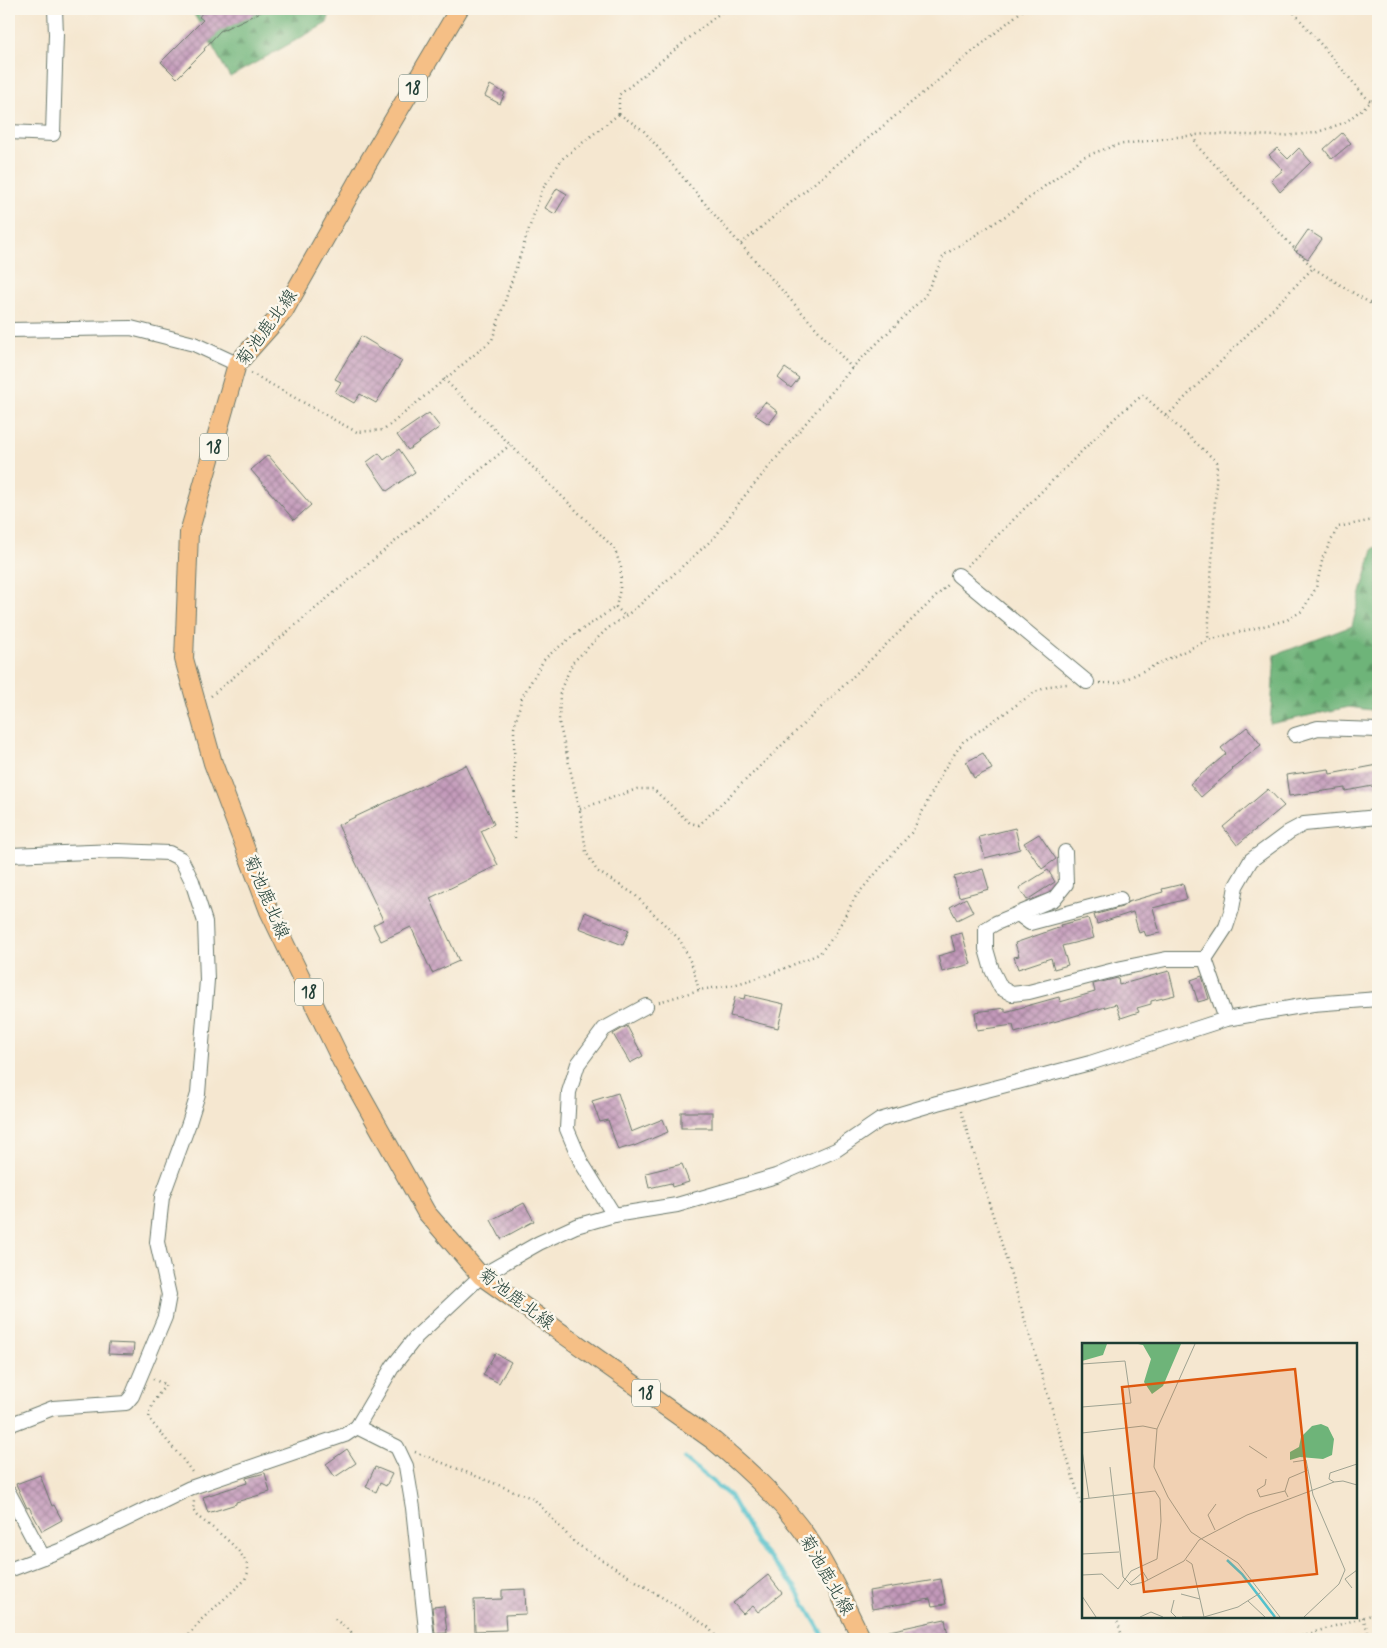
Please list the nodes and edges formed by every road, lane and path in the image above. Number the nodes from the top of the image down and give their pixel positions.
1 (55, 9) edge
2 (459, 9) edge
3 (725, 9) edge
4 (1024, 9) edge
5 (1291, 9) edge
6 (1378, 96) edge
7 (1372, 102) junction
8 (619, 114) junction
9 (9, 132) edge
10 (1193, 136) junction
11 (741, 244) junction
12 (1313, 268) junction
13 (1378, 308) edge
14 (9, 330) edge
15 (237, 364) junction
16 (852, 368) junction
17 (444, 379) junction
18 (1167, 416) junction
19 (510, 445) junction
20 (1378, 519) edge
21 (958, 575) junction
22 (616, 607) junction
23 (625, 616) junction
24 (1208, 640) junction
25 (1087, 682) junction
26 (196, 702) junction
27 (1378, 730) edge
28 (1295, 735) dead end
29 (580, 809) junction
30 (1378, 817) edge
31 (515, 838) dead end
32 (1065, 852) dead end
33 (9, 855) edge
34 (1120, 900) dead end
35 (1018, 914) junction
36 (1205, 959) junction
37 (699, 990) junction
38 (1378, 999) edge
39 (646, 1006) joint
40 (1226, 1019) junction
41 (957, 1098) junction
42 (614, 1215) junction
43 (481, 1276) junction
44 (142, 1374) junction
45 (9, 1425) edge
46 (357, 1427) junction
47 (397, 1447) junction
48 (200, 1485) junction
49 (9, 1493) edge
50 (1082, 1507) edge
51 (43, 1557) junction
52 (9, 1570) edge
53 (1378, 1612) edge
54 (1363, 1617) junction
55 (1116, 1618) edge
56 (335, 1619) dead end
57 (186, 1639) edge
58 (351, 1639) edge
59 (427, 1639) edge
60 (718, 1639) edge
61 (862, 1639) edge
62 (1123, 1639) edge
63 (1292, 1639) edge
64 (1370, 1639) edge

1 - 9 street
2 - 15 main road, 菊池鹿北線 / 18
3 - 8 path
4 - 11 path
5 - 7 path
6 - 7 path
7 - 10 path
8 - 11 path
8 - 17 path
10 - 12 path
10 - 16 path
11 - 16 path
12 - 13 path
12 - 18 path
14 - 15 street
15 - 17 path
15 - 26 main road, 菊池鹿北線 / 18
16 - 23 path
17 - 19 path
18 - 21 path
18 - 24 path
19 - 22 path
19 - 26 path
20 - 24 path
21 - 25 street
21 - 29 path
22 - 23 path
22 - 31 path
23 - 29 path
24 - 25 path
25 - 37 path
26 - 43 main road, 菊池鹿北線 / 18
27 - 28 street
29 - 37 path
30 - 36 street
32 - 35 street
33 - 44 street
34 - 35 street
35 - 36 street
36 - 40 street
37 - 39 path
38 - 40 street
39 - 42 street
40 - 41 street
41 - 42 street
41 - 50 path
42 - 43 street
43 - 46 street
43 - 61 main road, 菊池鹿北線 / 18
44 - 45 street
44 - 48 path
46 - 47 street
46 - 48 street
47 - 59 street
47 - 60 path
48 - 51 street
48 - 57 path
49 - 51 street
51 - 52 street
53 - 54 path
54 - 63 path
54 - 64 path
55 - 62 path
56 - 58 path

